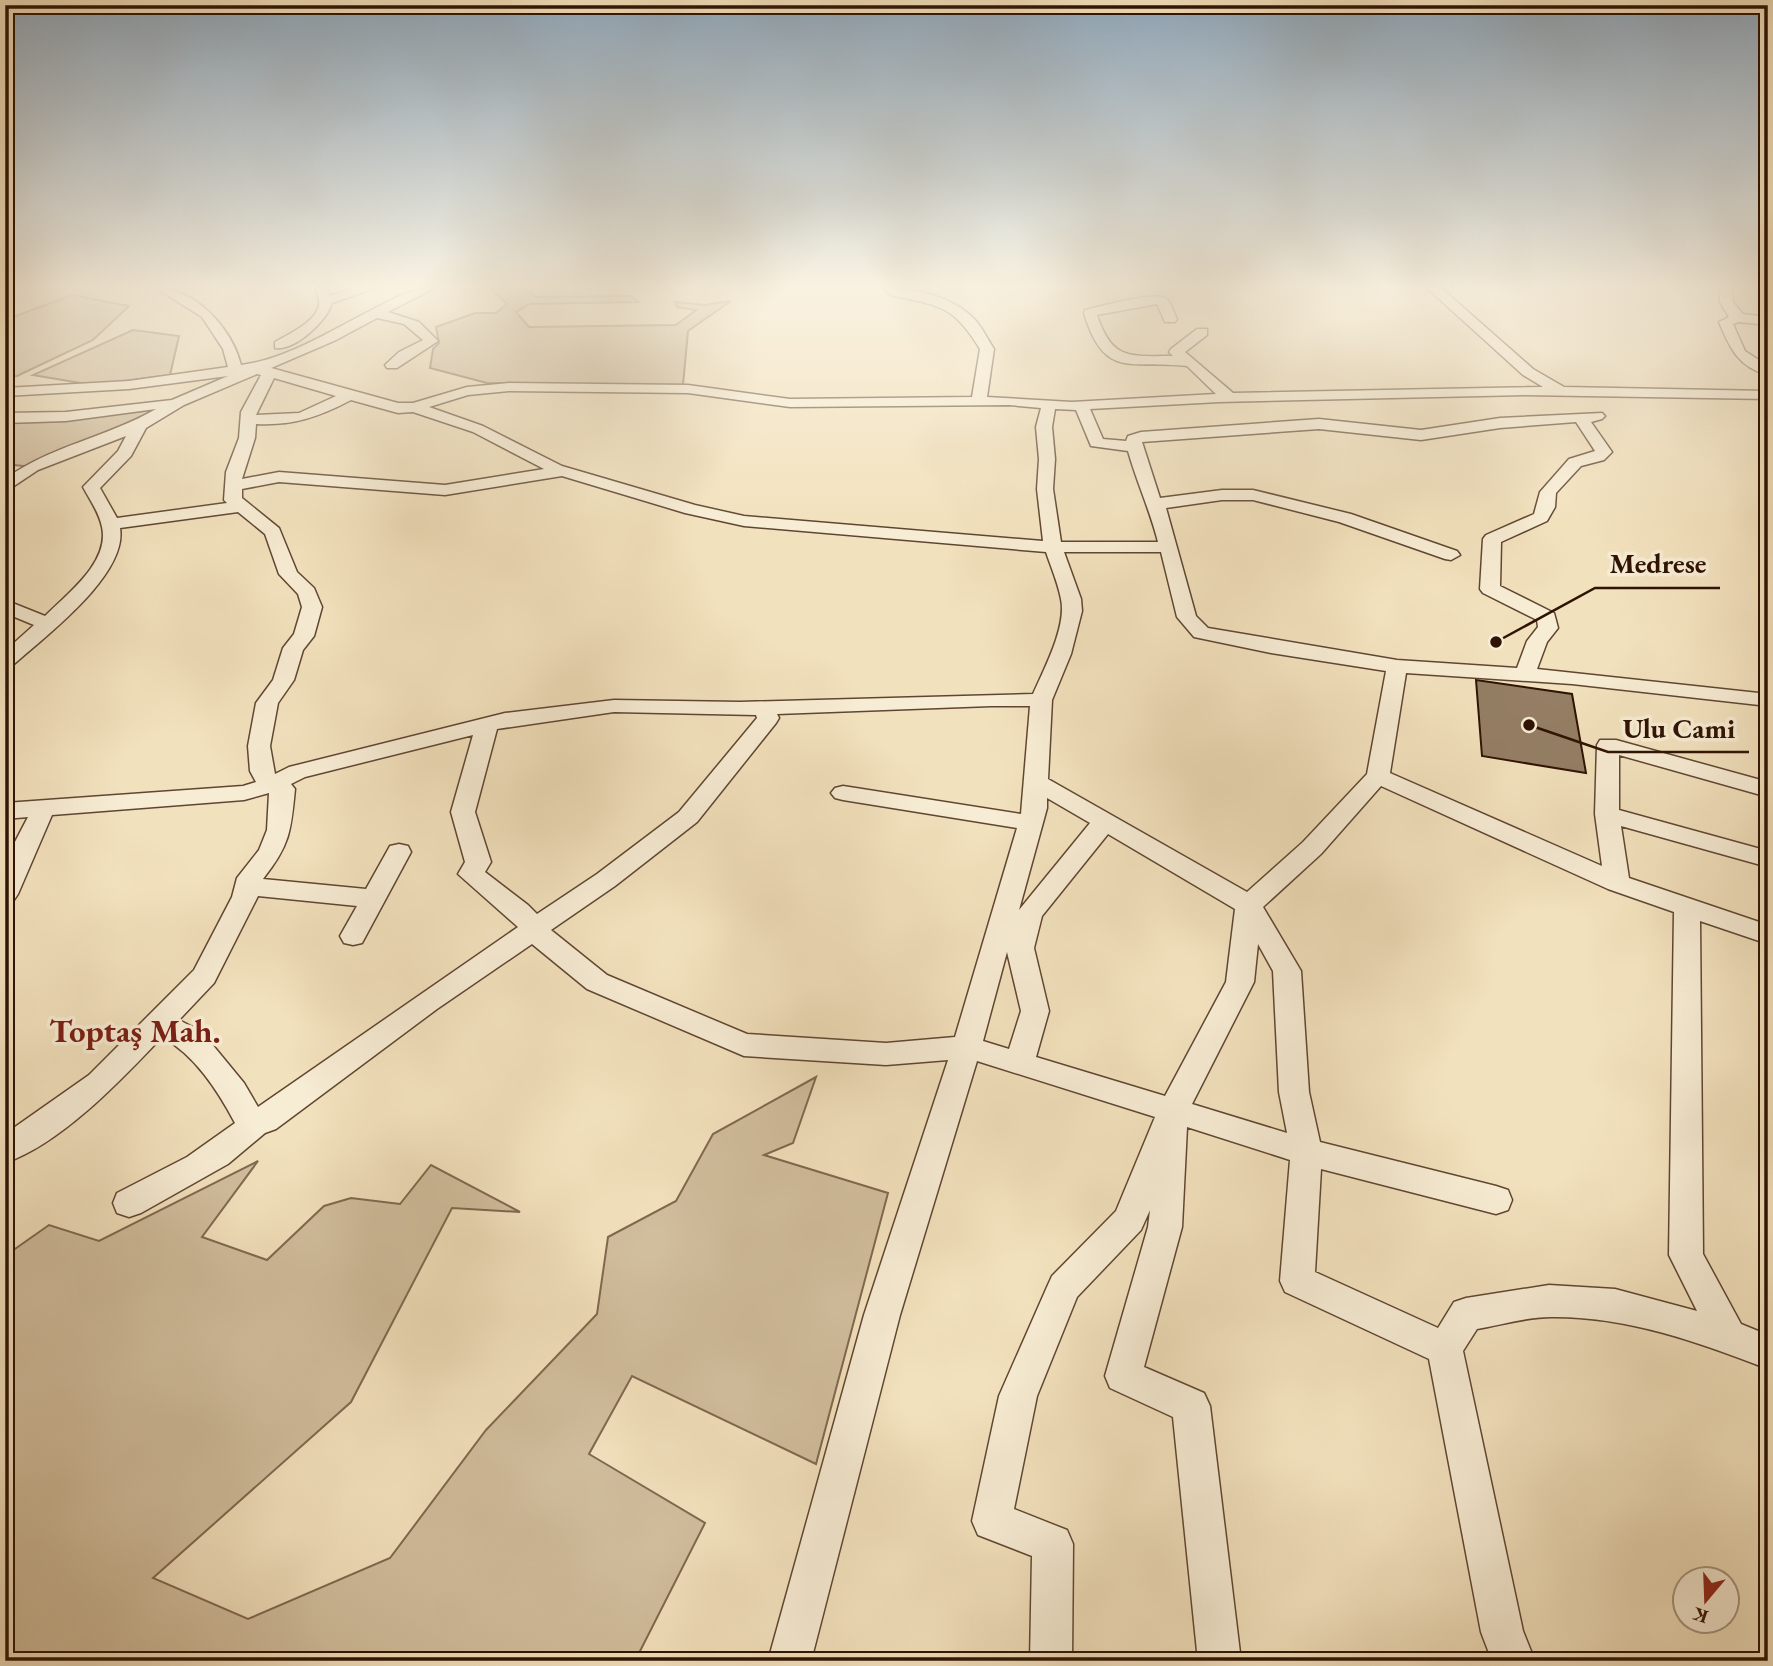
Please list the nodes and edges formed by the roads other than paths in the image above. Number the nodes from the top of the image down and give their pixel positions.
1 (247, 366) edge
2 (253, 366) edge
3 (261, 366) edge
4 (984, 366) edge
5 (1195, 366) edge
6 (1521, 366) edge
7 (251, 370) junction
8 (1560, 391) junction
9 (5, 392) edge
10 (1590, 392) junction
11 (350, 394) junction
12 (1768, 395) edge
13 (1228, 398) junction
14 (979, 401) junction
15 (179, 402) junction
16 (1049, 404) junction
17 (1082, 406) junction
18 (414, 407) junction
19 (1598, 416) junction
20 (5, 418) edge
21 (249, 419) junction
22 (140, 425) junction
23 (1135, 449) junction
24 (32, 467) junction
25 (5, 468) edge
26 (563, 471) junction
27 (5, 487) edge
28 (237, 496) junction
29 (1155, 504) junction
30 (110, 524) junction
31 (1053, 547) junction
32 (1169, 547) junction
33 (1451, 555) dead end
34 (5, 606) edge
35 (45, 623) junction
36 (5, 662) edge
37 (1397, 666) junction
38 (1525, 675) junction
39 (1041, 700) junction
40 (1768, 700) edge
41 (763, 708) junction
42 (487, 725) junction
43 (1378, 776) junction
44 (1037, 782) junction
45 (269, 786) junction
46 (1768, 790) edge
47 (843, 793) dead end
48 (40, 807) junction
49 (5, 811) edge
50 (1607, 814) junction
51 (1105, 821) junction
52 (1031, 823) junction
53 (399, 852) dead end
54 (1768, 859) edge
55 (1617, 883) junction
56 (248, 886) junction
57 (5, 894) edge
58 (374, 899) junction
59 (1249, 905) junction
60 (1687, 908) junction
61 (533, 928) junction
62 (1768, 935) edge
63 (353, 936) dead end
64 (160, 1023) junction
65 (967, 1047) junction
66 (1019, 1064) junction
67 (1172, 1113) junction
68 (256, 1121) junction
69 (5, 1150) edge
70 (1306, 1152) junction
71 (1496, 1200) dead end
72 (130, 1203) dead end
73 (1728, 1336) junction
74 (1445, 1349) junction
75 (1768, 1352) edge
76 (789, 1661) edge
77 (1051, 1661) edge
78 (1220, 1661) edge
79 (1514, 1661) edge

1 - 7 street
2 - 7 street
3 - 7 street
4 - 14 street
5 - 13 street
6 - 8 street
7 - 9 street
7 - 11 street
7 - 15 street
7 - 21 street
8 - 10 street
8 - 13 street
10 - 12 street
10 - 19 street
11 - 18 street
11 - 21 street
13 - 17 street
14 - 16 street
14 - 18 street
15 - 20 street
15 - 22 street
16 - 17 street
16 - 31 street
17 - 23 street
18 - 26 street
19 - 23 street
19 - 38 street
21 - 28 street
22 - 24 street
22 - 30 street
23 - 29 street
24 - 25 street
24 - 27 street
26 - 28 street
26 - 31 street
28 - 30 street
28 - 45 street
29 - 32 street
29 - 33 street
30 - 35 street
31 - 32 street
31 - 39 street
32 - 37 street
34 - 35 street
35 - 36 street
37 - 38 street
37 - 43 street
38 - 40 street
39 - 41 street
39 - 44 street
41 - 42 street
41 - 61 street
42 - 45 street
42 - 61 street
43 - 55 street
43 - 59 street
44 - 51 street
44 - 52 street
45 - 48 street
45 - 56 street
46 - 50 street
47 - 52 street
48 - 49 street
48 - 57 street
50 - 54 street
50 - 55 street
51 - 59 street
51 - 66 street
52 - 65 street
53 - 58 street
55 - 60 street
56 - 58 street
56 - 64 street
58 - 63 street
59 - 67 street
59 - 70 street
60 - 62 street
60 - 73 street
61 - 65 street
61 - 68 street
64 - 68 street
64 - 69 street
65 - 66 street
65 - 76 street
66 - 67 street
67 - 70 street
67 - 77 street
67 - 78 street
68 - 72 street
70 - 71 street
70 - 74 street
73 - 74 street
73 - 75 street
74 - 79 street

